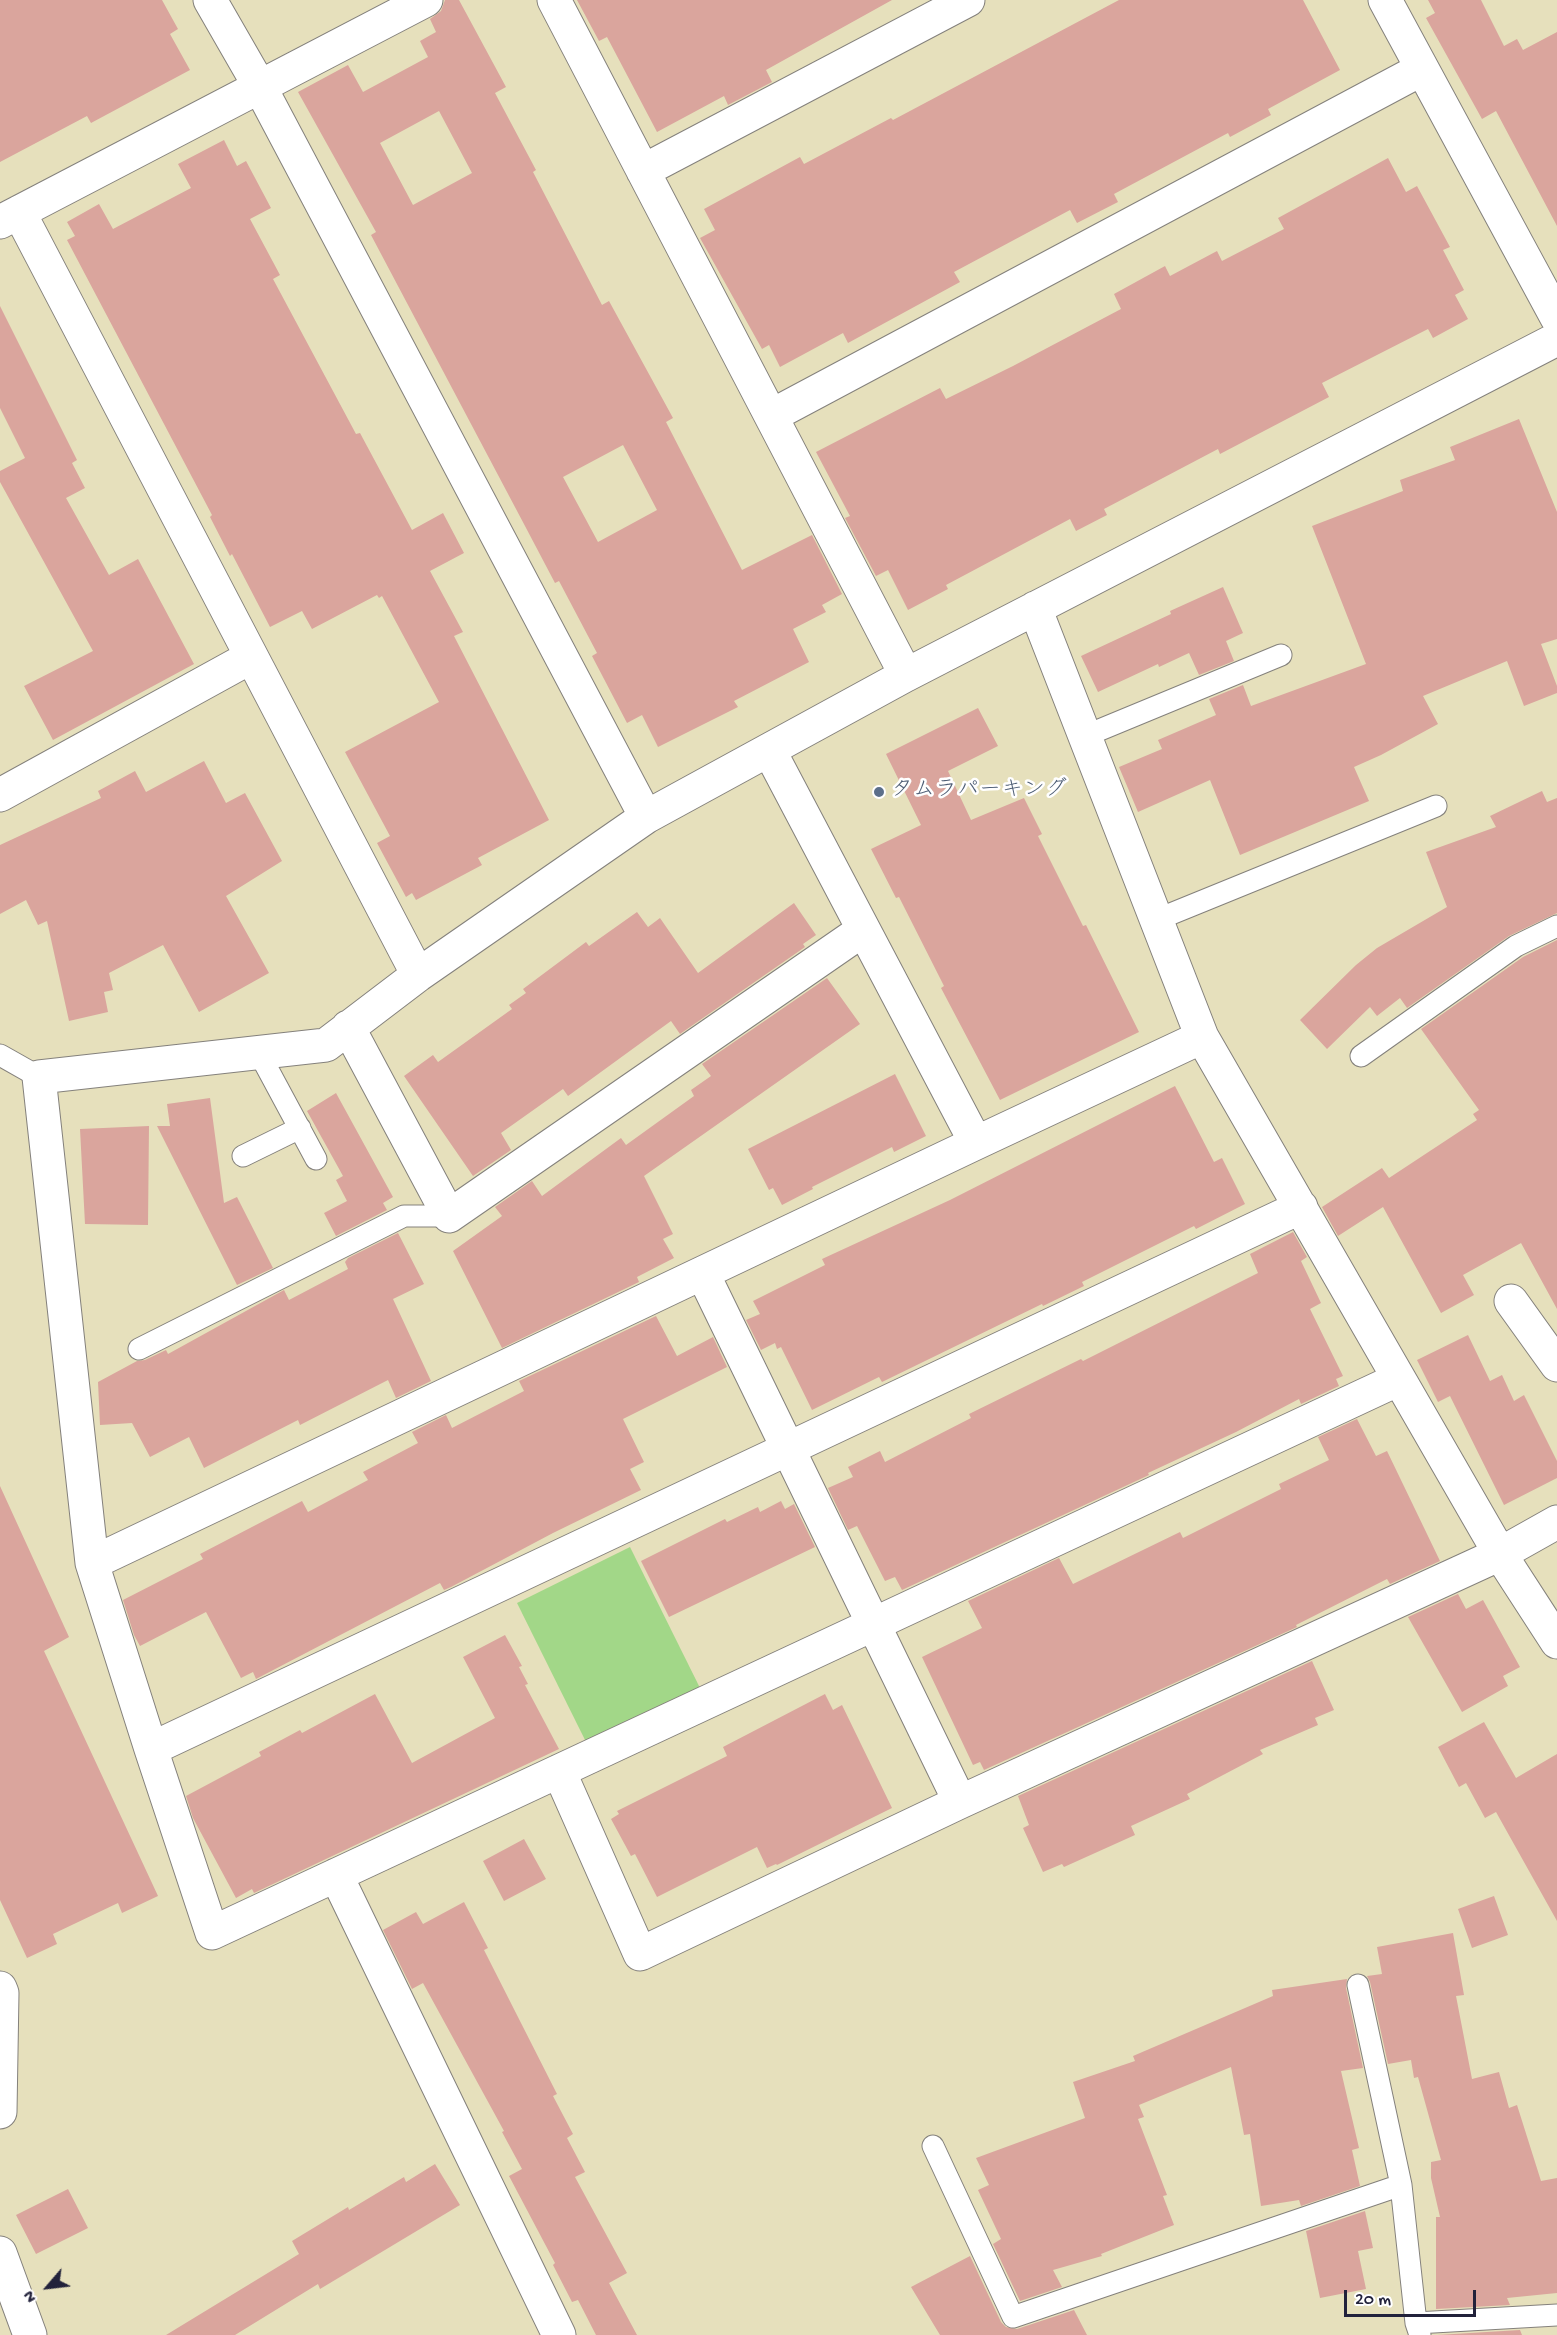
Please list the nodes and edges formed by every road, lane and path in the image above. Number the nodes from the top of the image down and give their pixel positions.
1 (210, 0) edge
2 (426, 0) edge
3 (554, 0) edge
4 (968, 0) edge
5 (1385, 0) edge
6 (1422, 69) junction
7 (260, 87) junction
8 (643, 171) junction
9 (9, 217) edge
10 (1557, 318) edge
11 (1557, 339) edge
12 (771, 416) junction
13 (1035, 608) junction
14 (1281, 655) dead end
15 (251, 657) junction
16 (906, 675) junction
17 (1085, 736) junction
18 (769, 750) junction
19 (0, 795) edge
20 (1436, 806) dead end
21 (646, 816) junction
22 (1156, 920) junction
23 (1557, 926) edge
24 (863, 930) junction
25 (418, 975) junction
26 (348, 1027) junction
27 (1202, 1037) junction
28 (259, 1053) junction
29 (0, 1055) edge
30 (1361, 1056) dead end
31 (39, 1077) junction
32 (300, 1128) junction
33 (976, 1143) junction
34 (243, 1156) dead end
35 (316, 1159) dead end
36 (1301, 1207) junction
37 (449, 1216) junction
38 (703, 1274) junction
39 (1512, 1301) dead end
40 (139, 1349) dead end
41 (1557, 1365) edge
42 (1399, 1379) junction
43 (788, 1449) junction
44 (1557, 1522) edge
45 (1500, 1554) junction
46 (92, 1563) junction
47 (873, 1624) junction
48 (1557, 1642) edge
49 (151, 1749) junction
50 (559, 1771) junction
51 (960, 1802) junction
52 (336, 1875) junction
53 (1358, 1986) dead end
54 (0, 1988) edge
55 (0, 2112) edge
56 (933, 2146) dead end
57 (1401, 2185) junction
58 (0, 2253) edge
59 (1557, 2314) edge
60 (1418, 2329) edge
61 (30, 2335) edge
62 (559, 2335) edge

1 - 7 street
2 - 7 street
3 - 8 street
4 - 8 street
5 - 6 street
6 - 10 street
6 - 12 street
7 - 9 street
7 - 21 street
8 - 12 street
9 - 15 street
11 - 13 street
12 - 16 street
13 - 16 street
13 - 17 street
14 - 17 lane
15 - 19 street
15 - 25 street
16 - 18 street
17 - 22 street
18 - 21 street
18 - 24 street
20 - 22 lane
21 - 25 street
22 - 27 street
23 - 30 lane
24 - 33 street
24 - 37 street
25 - 26 street
26 - 28 street
26 - 37 street
27 - 33 street
27 - 36 street
28 - 31 street
28 - 32 lane
29 - 31 lane
31 - 46 street
32 - 34 lane
32 - 35 lane
33 - 38 street
36 - 42 street
36 - 43 street
37 - 40 lane
38 - 43 street
38 - 46 street
39 - 41 street
42 - 45 street
42 - 47 street
43 - 47 street
43 - 49 street
44 - 45 street
45 - 48 street
45 - 51 street
46 - 49 street
47 - 50 street
47 - 51 street
49 - 52 street
50 - 51 street
50 - 52 street
52 - 62 street
53 - 57 lane
54 - 55 street
56 - 57 lane
57 - 60 lane
58 - 61 street
59 - 60 lane

